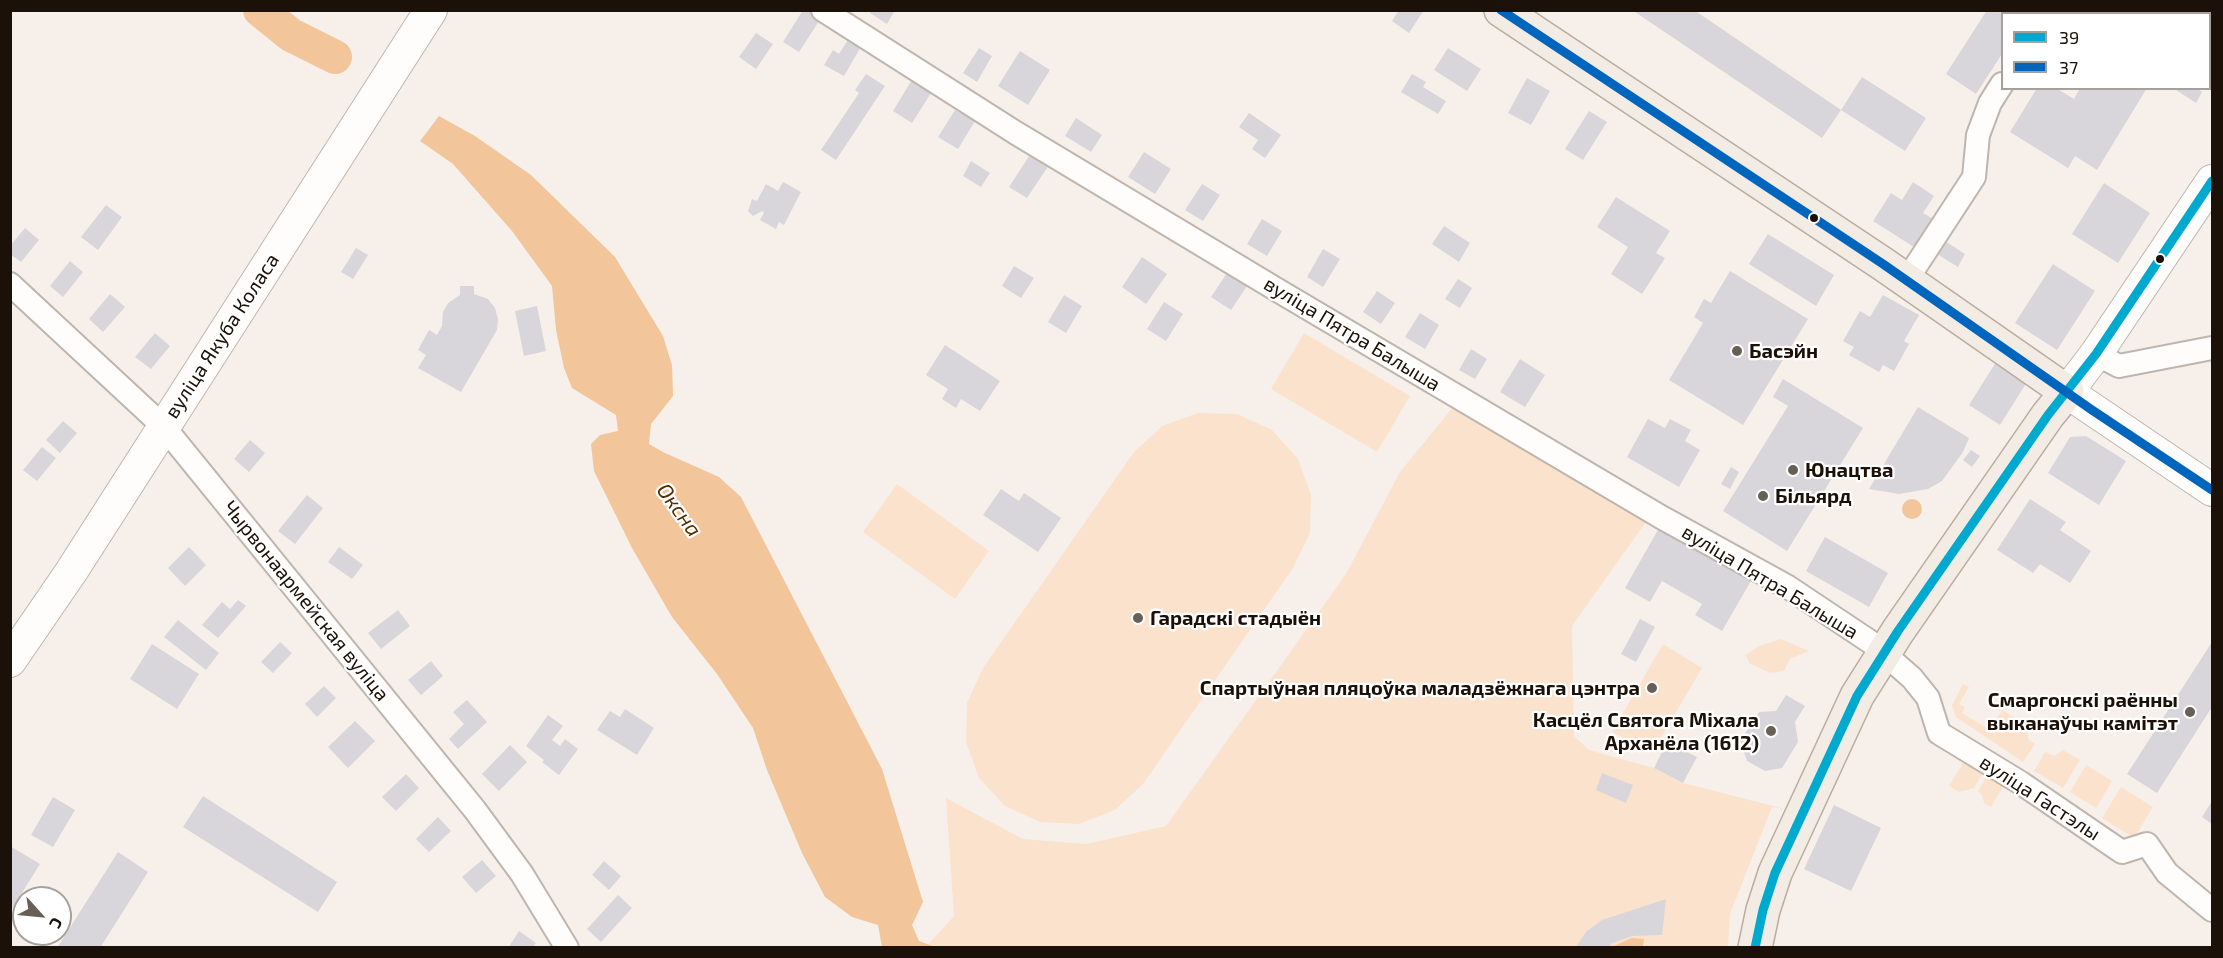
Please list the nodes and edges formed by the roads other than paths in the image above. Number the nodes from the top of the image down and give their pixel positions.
1 (431, 10) edge
2 (823, 10) edge
3 (1501, 10) edge
4 (2001, 86) edge
5 (2212, 181) edge
6 (1906, 281) junction
7 (10, 284) edge
8 (2212, 348) edge
9 (2096, 354) junction
10 (2067, 392) junction
11 (164, 427) junction
12 (2212, 490) edge
13 (1885, 652) junction
14 (10, 661) edge
15 (2212, 910) edge
16 (1755, 946) edge
17 (567, 948) edge

1 - 11 main road, вуліца Якуба Коласа
2 - 13 street, вуліца Пятра Балыша
3 - 6 main road
4 - 6 street
5 - 9 main road
6 - 10 main road
7 - 11 street, Чырвонаармейская вуліца
8 - 9 street
9 - 10 main road
10 - 12 main road
10 - 13 main road
11 - 14 main road, вуліца Якуба Коласа
11 - 17 street, Чырвонаармейская вуліца
13 - 15 street, вуліца Гастэлы
13 - 16 main road

